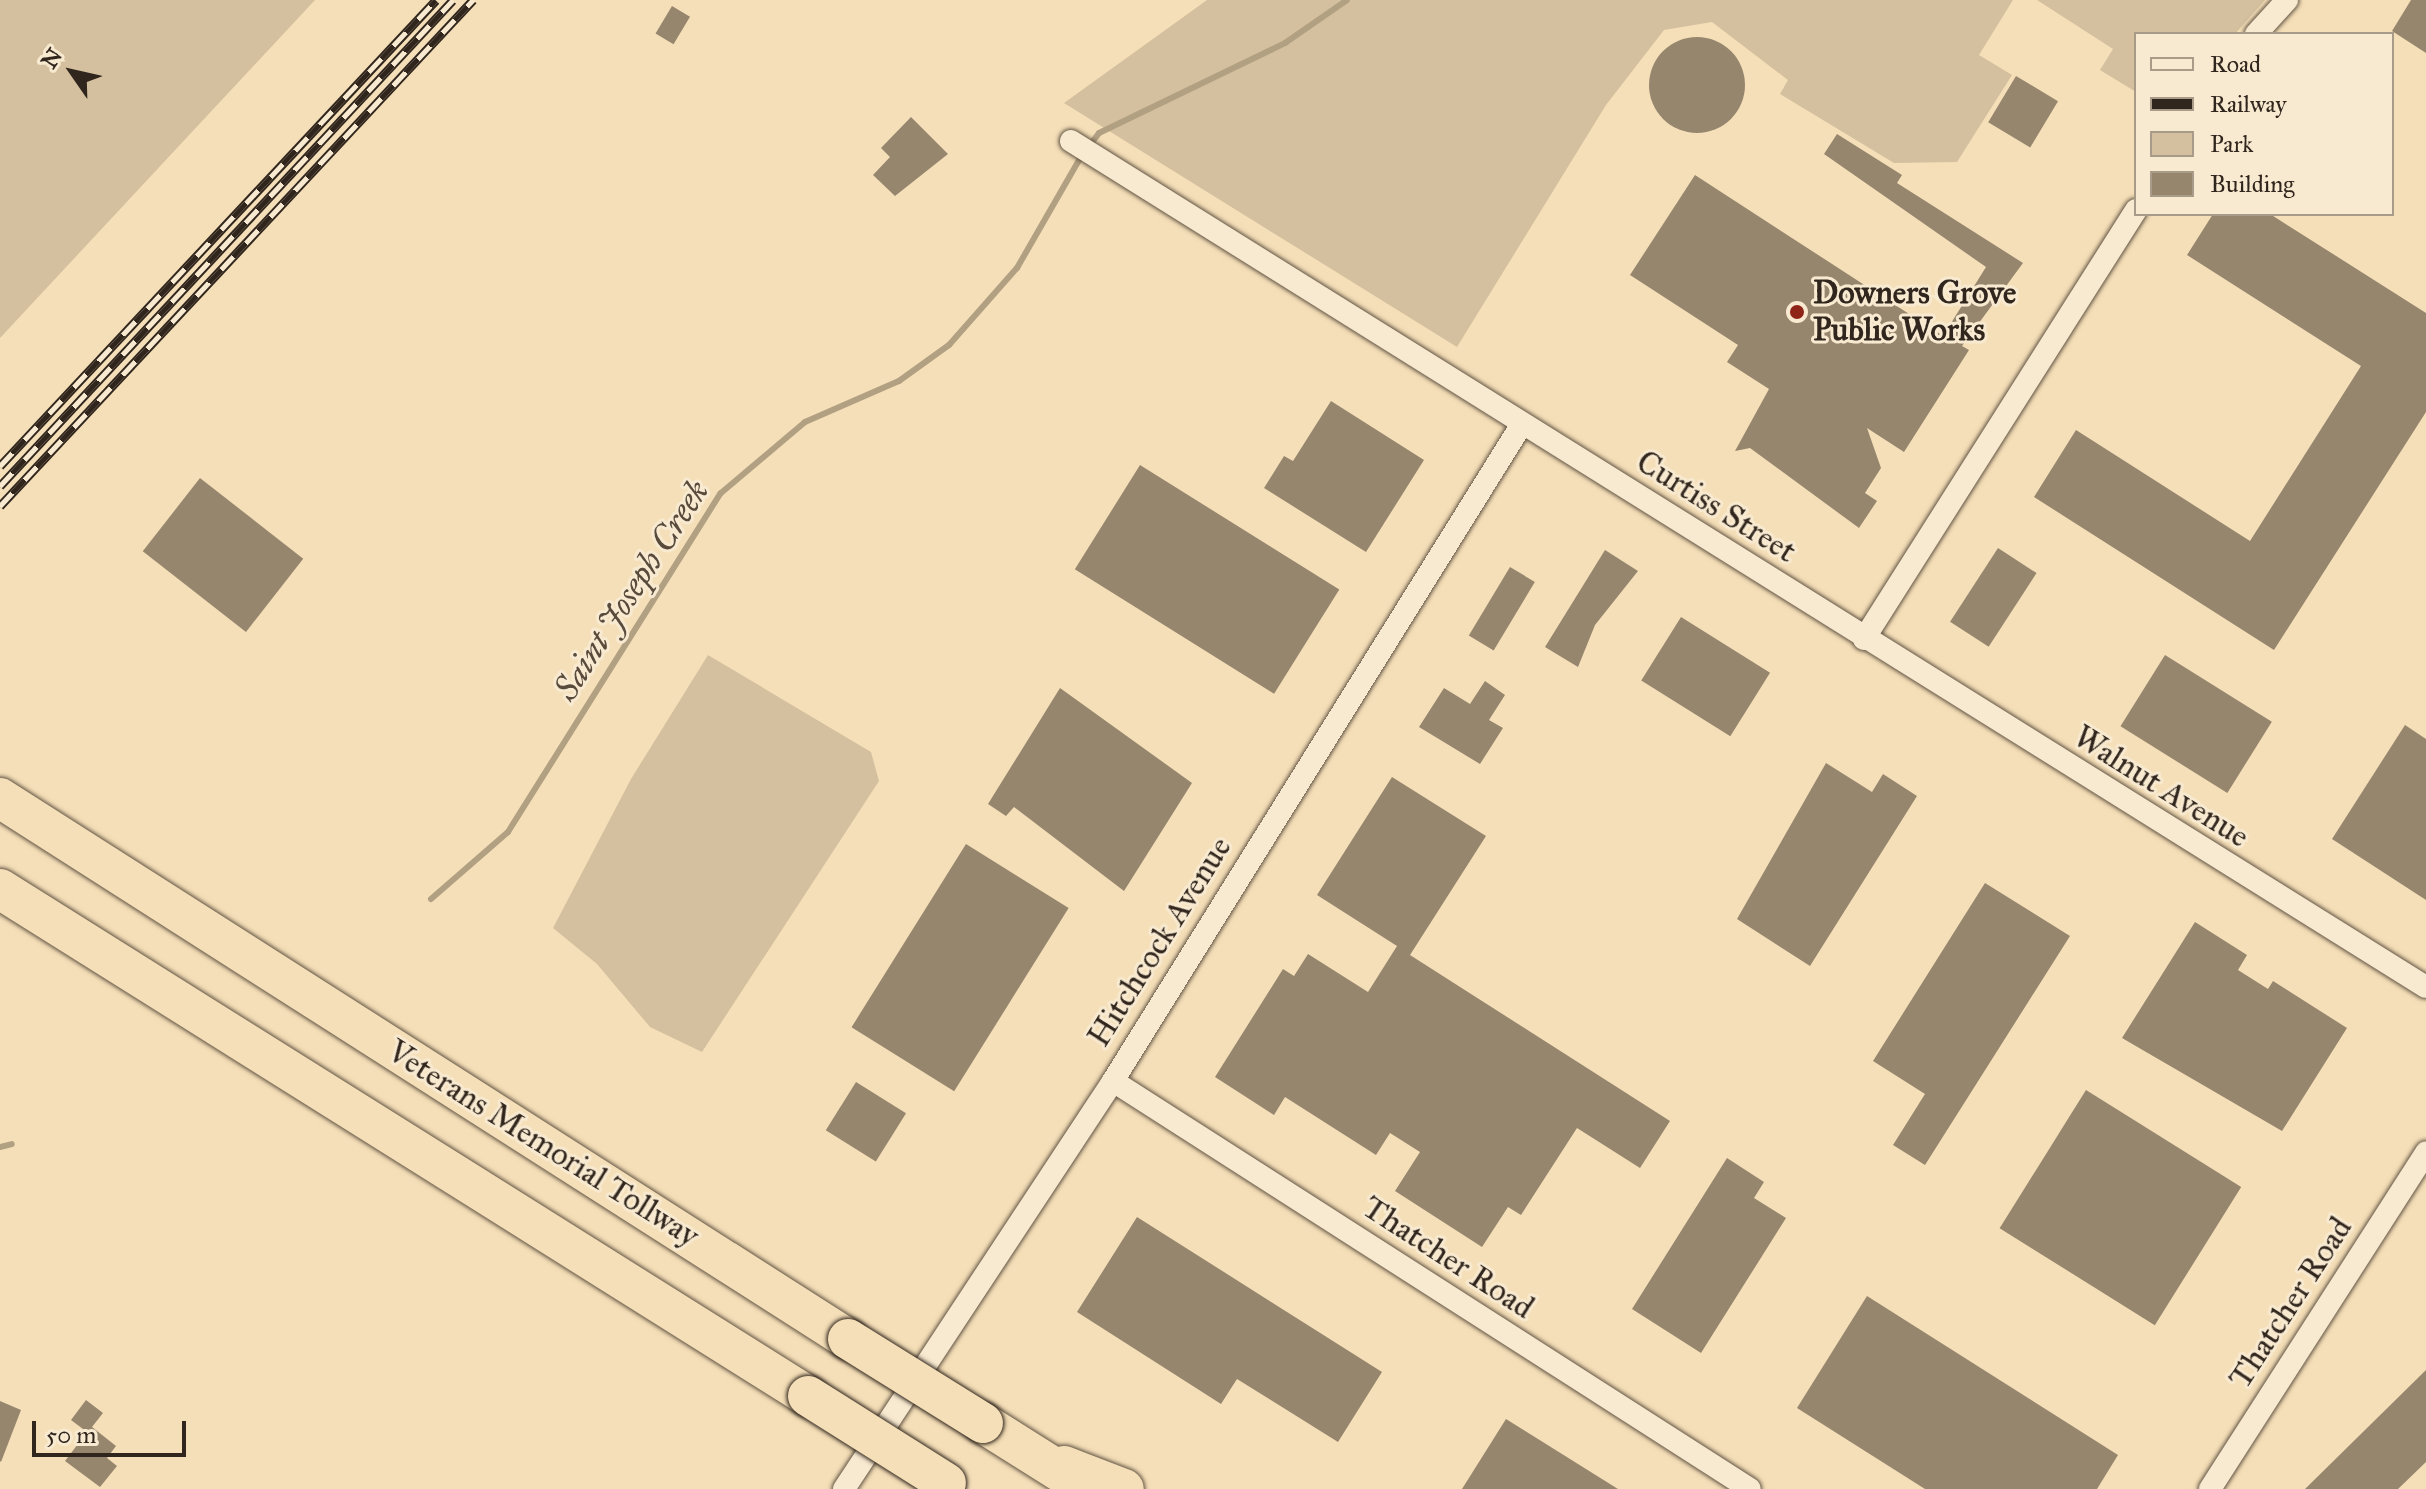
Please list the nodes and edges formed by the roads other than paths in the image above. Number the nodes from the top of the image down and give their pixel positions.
1 (2287, 0) edge
2 (2258, 32) edge
3 (1071, 141) dead end
4 (2134, 213) edge
5 (1522, 424) junction
6 (1864, 639) junction
7 (0, 798) edge
8 (0, 889) edge
9 (2426, 987) edge
10 (1113, 1081) junction
11 (2426, 1152) edge
12 (1034, 1455) junction
13 (951, 1486) edge
14 (844, 1489) edge
15 (1088, 1489) edge
16 (1124, 1489) edge
17 (1750, 1489) edge
18 (2210, 1489) edge

1 - 2 street
3 - 5 street, Curtiss Street
4 - 6 street
5 - 6 street, Curtiss Street
5 - 10 street, Hitchcock Avenue
6 - 9 street, Walnut Avenue
7 - 12 highway, Veterans Memorial Tollway, bridge
8 - 13 highway, bridge
10 - 14 street, Hitchcock Avenue
10 - 17 street, Thatcher Road
11 - 18 street, Thatcher Road
12 - 15 highway, Veterans Memorial Tollway
12 - 16 highway

